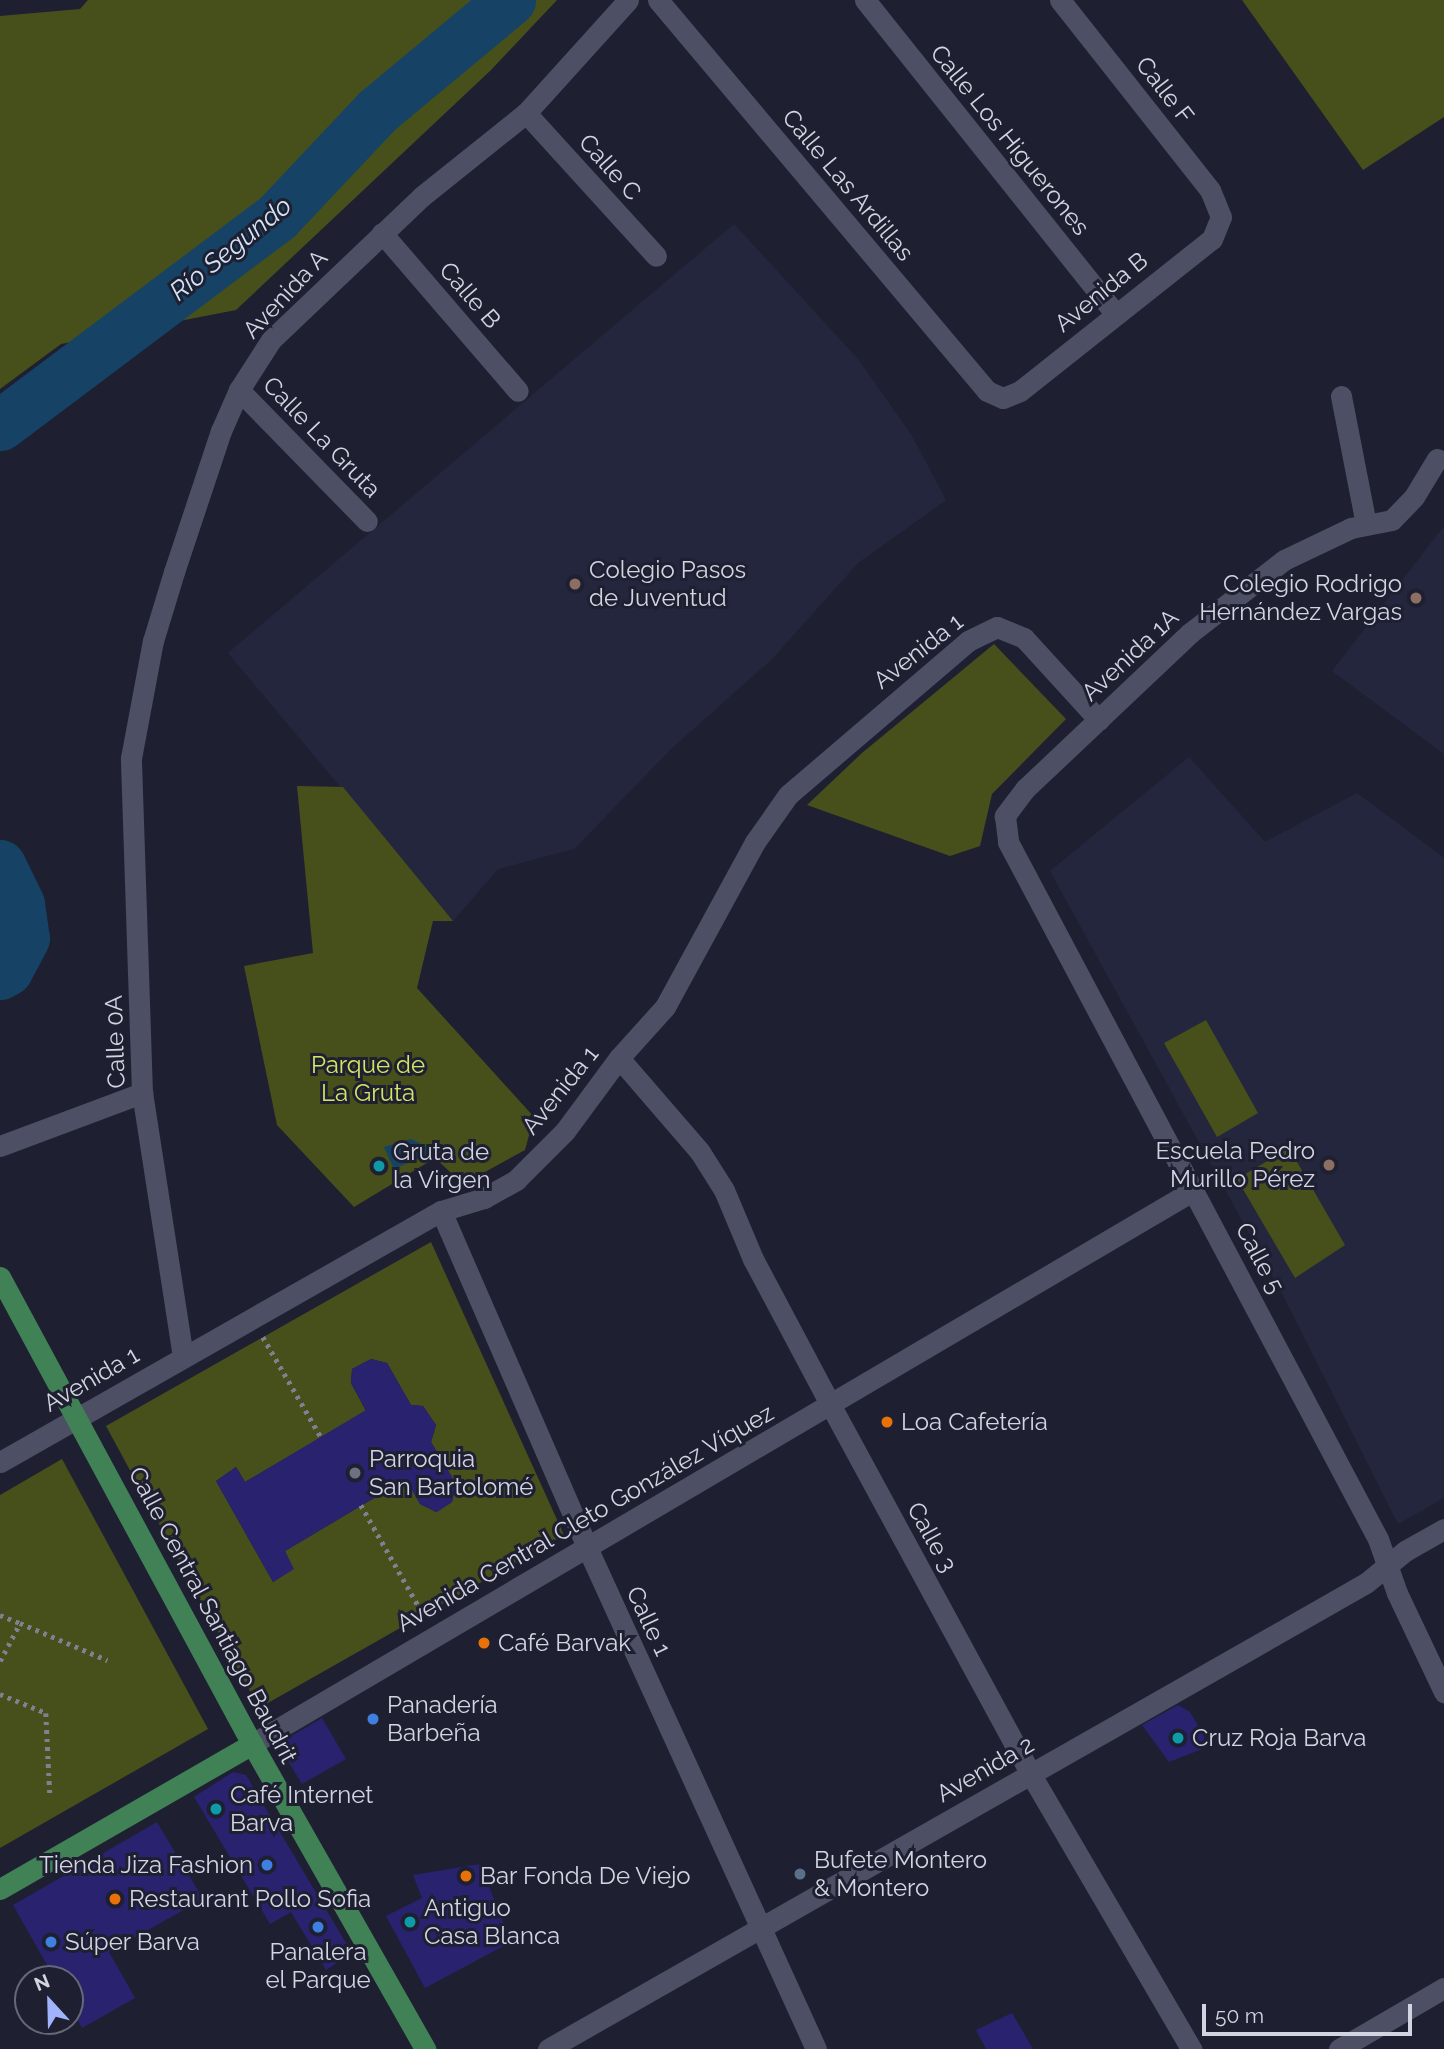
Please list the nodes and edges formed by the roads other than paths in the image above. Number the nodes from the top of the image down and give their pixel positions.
1 (628, 0) edge
2 (658, 0) edge
3 (865, 0) edge
4 (1060, 0) edge
5 (526, 113) junction
6 (1221, 217) joint
7 (382, 233) junction
8 (656, 256) dead end
9 (1114, 312) junction
10 (239, 390) junction
11 (518, 391) dead end
12 (1341, 396) dead end
13 (1003, 398) joint
14 (1437, 459) dead end
15 (367, 521) dead end
16 (1366, 525) junction
17 (1099, 720) junction
18 (140, 723) joint
19 (1005, 816) joint
20 (619, 1058) junction
21 (142, 1093) junction
22 (0, 1146) edge
23 (1194, 1190) junction
24 (441, 1211) junction
25 (0, 1277) edge
26 (183, 1357) junction
27 (831, 1406) junction
28 (76, 1418) junction
29 (0, 1462) edge
30 (1444, 1529) edge
31 (586, 1545) junction
32 (1388, 1566) junction
33 (1444, 1692) edge
34 (252, 1744) junction
35 (1031, 1773) junction
36 (0, 1889) edge
37 (761, 1928) junction
38 (1444, 1988) edge
39 (425, 2049) edge
40 (548, 2049) edge
41 (816, 2049) edge
42 (1191, 2049) edge
43 (1339, 2049) edge

1 - 5 street, Avenida A
2 - 13 street, Calle Las Ardillas
3 - 9 street, Calle Los Higuerones
4 - 6 street, Calle F
5 - 7 street, Avenida A
5 - 8 street, Calle C
6 - 9 street, Avenida B
7 - 10 street, Avenida A
7 - 11 street, Calle B
9 - 13 street, Avenida B
10 - 15 street, Calle La Gruta
10 - 18 street, Avenida A
12 - 16 street
14 - 16 street, Avenida 1A
16 - 17 street, Avenida 1A
17 - 19 street, Avenida 1A
17 - 20 street, Avenida 1
18 - 21 street, Calle 0A
19 - 23 street, Calle 5
20 - 24 street, Avenida 1
20 - 27 street, Calle 3
21 - 22 street
21 - 26 street, Calle 0A
23 - 27 street, Avenida Central Cleto González Víquez
23 - 32 street, Calle 5
24 - 26 street, Avenida 1
24 - 31 street, Calle 1
25 - 28 main road, Calle Central Santiago Baudrit
26 - 28 street, Avenida 1
27 - 31 street, Avenida Central Cleto González Víquez
27 - 35 street, Calle 3
28 - 29 street, Avenida 1
28 - 34 main road, Calle Central Santiago Baudrit
30 - 32 street, Avenida 2
31 - 34 street, Avenida Central Cleto González Víquez
31 - 37 street, Calle 1
32 - 33 street, Calle 5
32 - 35 street, Avenida 2
34 - 36 main road, Avenida Central Cleto González Víquez
34 - 39 main road, Calle Central Santiago Baudrit
35 - 37 street, Avenida 2
35 - 42 street, Calle 3
37 - 40 street, Avenida 2
37 - 41 street, Calle 1
38 - 43 street

